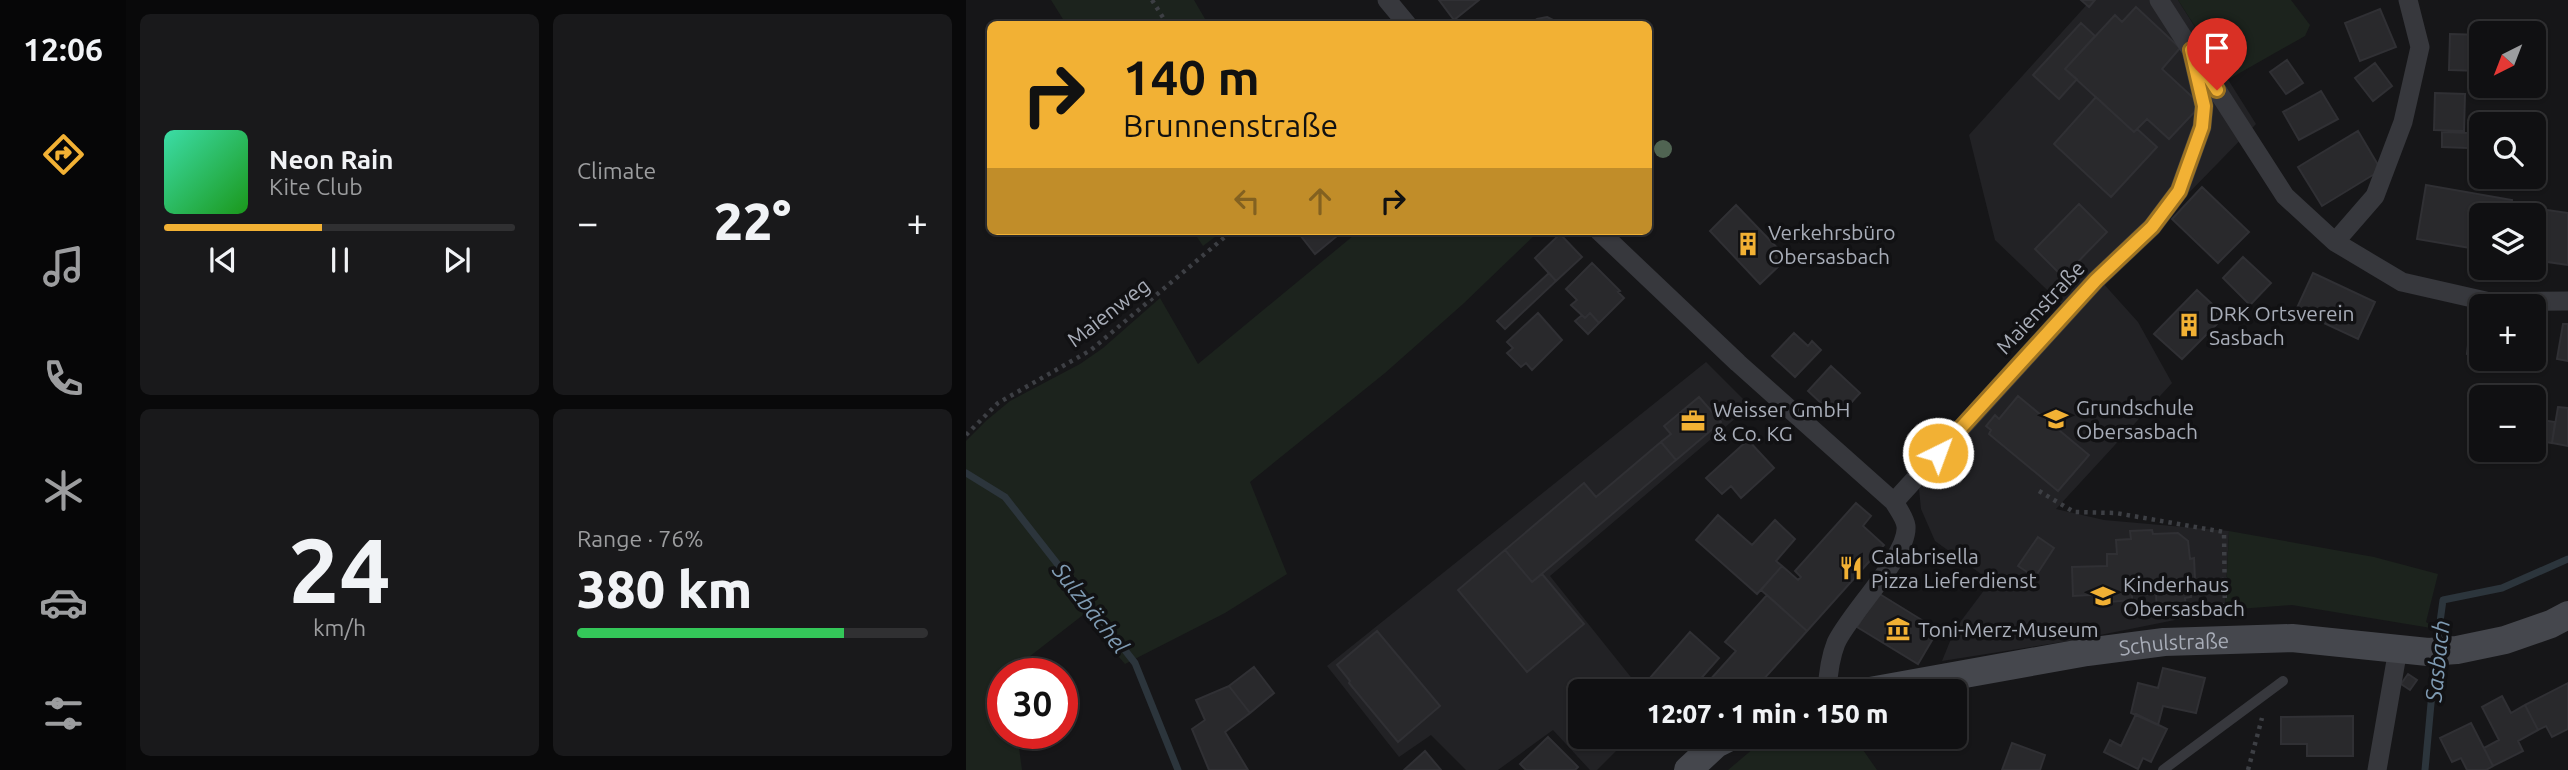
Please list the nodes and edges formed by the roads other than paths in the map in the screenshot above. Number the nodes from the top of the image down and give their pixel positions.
1 (1387, 0) edge
2 (2159, 0) edge
3 (2408, 0) edge
4 (1404, 21) edge
5 (2191, 50) junction
6 (1603, 235) edge
7 (2335, 243) junction
8 (2568, 301) edge
9 (1894, 502) junction
10 (2568, 615) edge
11 (2398, 649) junction
12 (1828, 679) edge
13 (1937, 679) edge
14 (2283, 681) road end
15 (1711, 749) edge
16 (1688, 770) edge
17 (2163, 770) edge
18 (2377, 770) edge

1 - 4 street
2 - 5 street
3 - 7 street
5 - 7 street
5 - 9 street, Maienstraße
6 - 9 street
7 - 8 street
9 - 12 street
10 - 11 main road, Schulstraße
11 - 13 main road, Schulstraße
11 - 18 street
14 - 17 lane
15 - 16 main road

